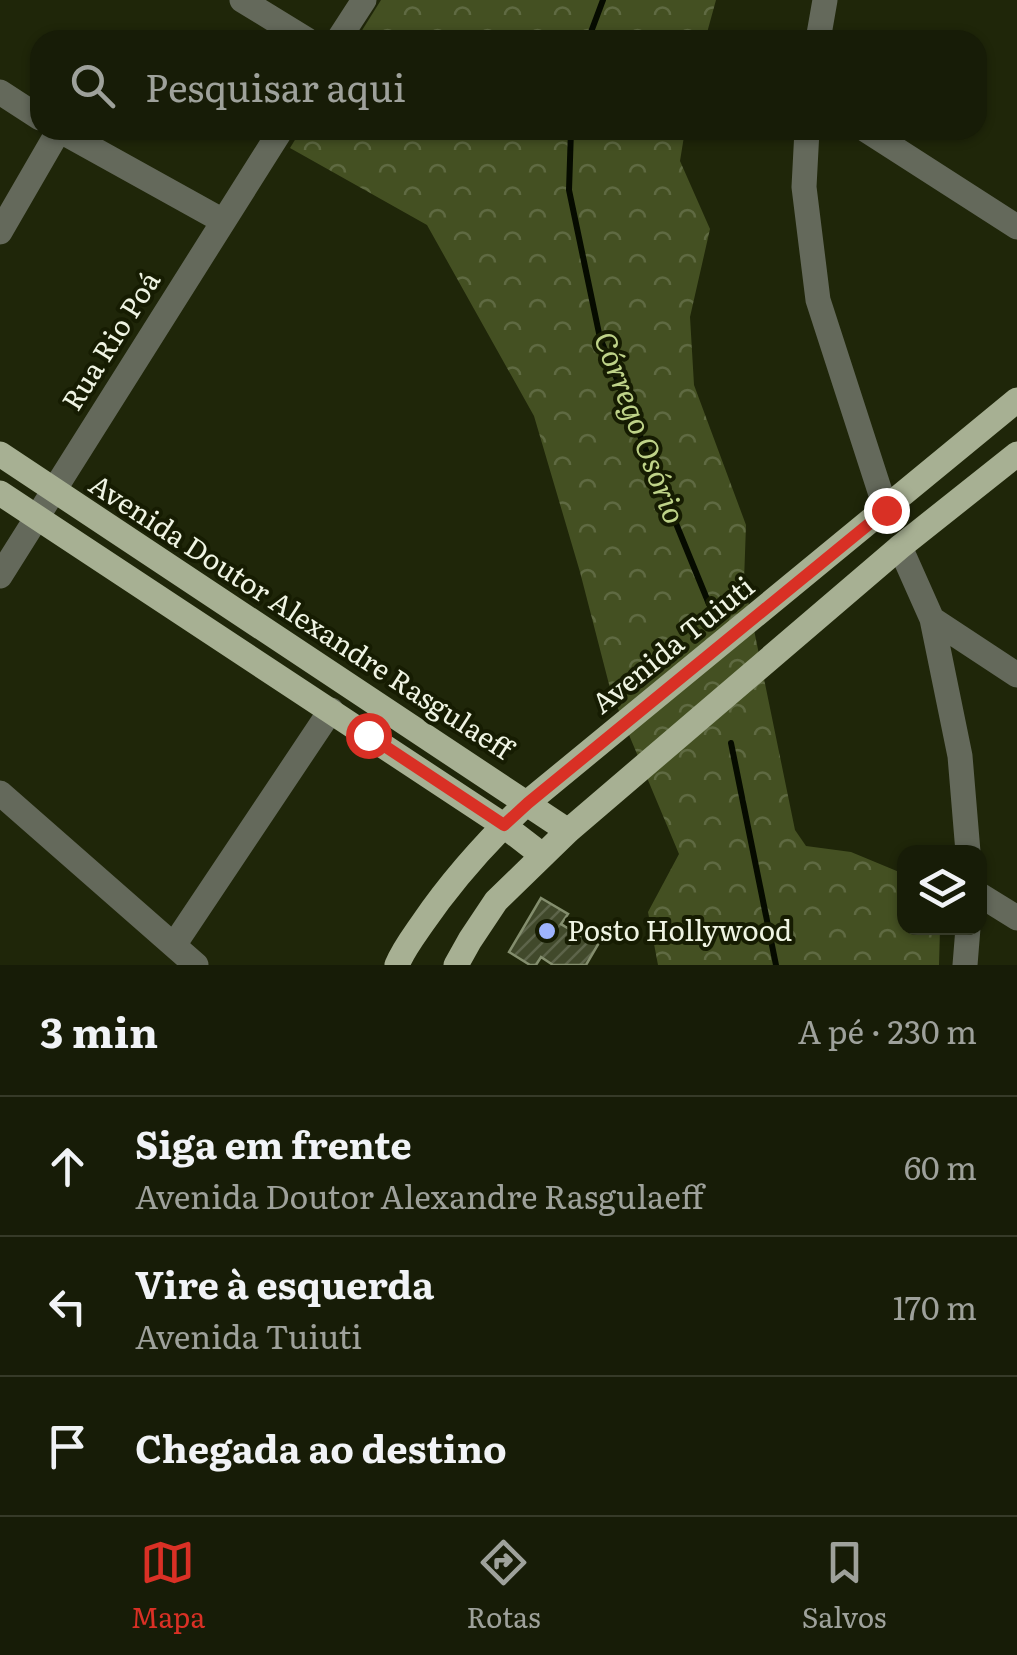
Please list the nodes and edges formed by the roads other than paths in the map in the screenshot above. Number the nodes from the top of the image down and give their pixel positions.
1 (242, 0) edge
2 (364, 0) edge
3 (826, 0) edge
4 (290, 30) edge
5 (344, 30) edge
6 (820, 30) edge
7 (0, 92) edge
8 (30, 112) edge
9 (53, 140) edge
10 (77, 140) edge
11 (274, 140) edge
12 (806, 140) edge
13 (882, 140) edge
14 (223, 220) junction
15 (1017, 226) edge
16 (0, 232) edge
17 (1017, 400) edge
18 (0, 454) edge
19 (1017, 454) edge
20 (53, 490) junction
21 (0, 493) edge
22 (886, 510) junction
23 (36, 517) junction
24 (900, 547) junction
25 (0, 576) edge
26 (932, 619) junction
27 (1017, 675) edge
28 (331, 710) junction
29 (0, 792) edge
30 (528, 803) junction
31 (504, 825) junction
32 (568, 830) junction
33 (967, 845) edge
34 (542, 855) junction
35 (461, 874) junction
36 (987, 899) edge
37 (496, 901) junction
38 (1017, 918) edge
39 (967, 935) edge
40 (174, 945) junction
41 (196, 965) edge
42 (397, 965) edge
43 (456, 965) edge
44 (965, 965) edge

1 - 4 street
2 - 5 street
3 - 6 street
7 - 8 street
9 - 16 street
10 - 14 street
11 - 14 street, Rua Rio Poá
12 - 22 street
13 - 15 street
14 - 20 street, Rua Rio Poá
17 - 22 main road, Avenida Tuiuti
18 - 20 main road, Avenida Doutor Alexandre Rasgulaeff
19 - 24 main road
20 - 23 street, Rua Rio Poá
20 - 30 main road, Avenida Doutor Alexandre Rasgulaeff
21 - 23 main road
22 - 30 main road, Avenida Tuiuti
23 - 25 street, Rua Rio Poá
23 - 28 main road
24 - 26 street
24 - 32 main road
26 - 27 street
26 - 33 street
28 - 31 main road
28 - 40 street
29 - 40 street
30 - 31 main road, Avenida Tuiuti
30 - 32 main road, Avenida Doutor Alexandre Rasgulaeff
31 - 34 main road
31 - 35 main road, Avenida Tuiuti
32 - 34 main road
34 - 37 main road
35 - 37 main road
35 - 42 main road, Avenida Tuiuti
36 - 38 street
37 - 43 main road
39 - 44 street
40 - 41 street

